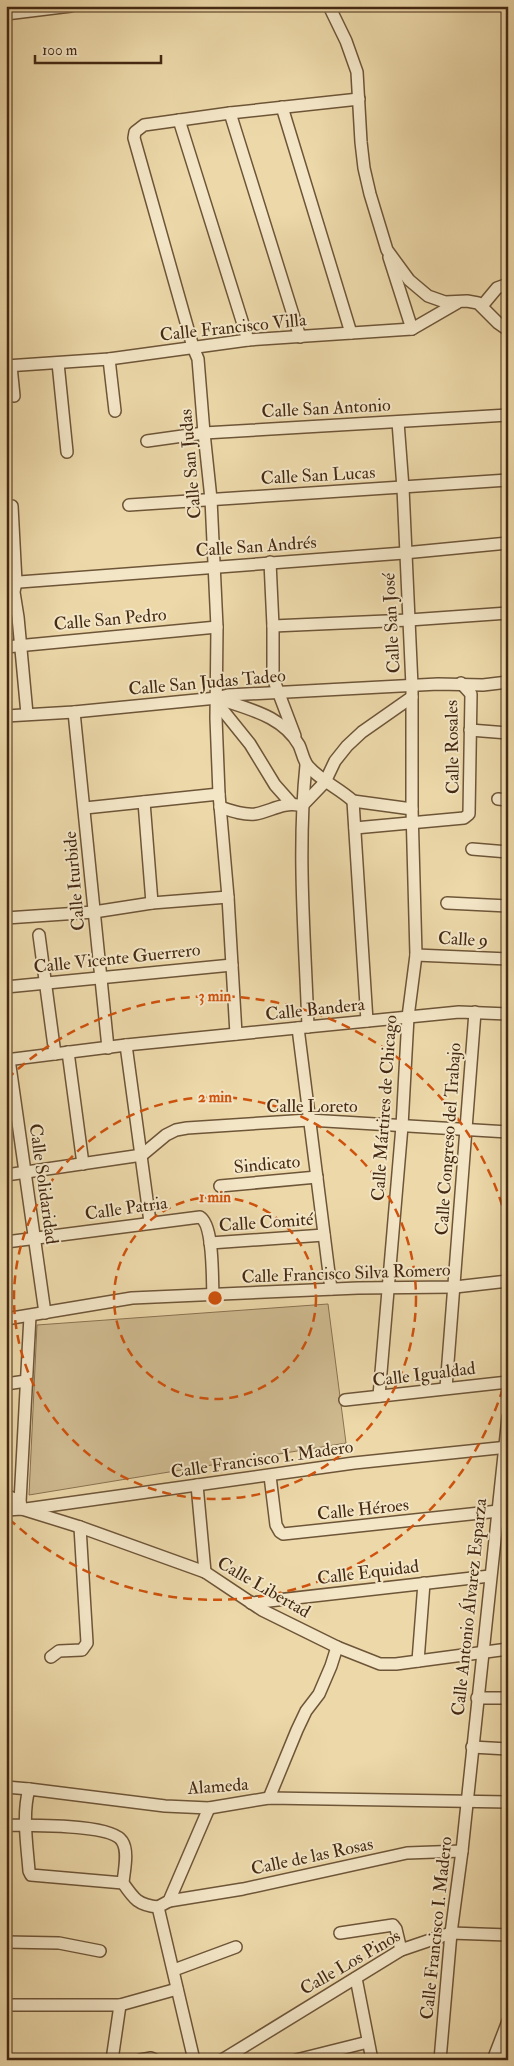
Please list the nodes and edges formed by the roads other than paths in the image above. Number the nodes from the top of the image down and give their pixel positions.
1 (71, 6) edge
2 (329, 6) edge
3 (6, 14) edge
4 (359, 99) junction
5 (282, 106) junction
6 (230, 113) junction
7 (179, 120) junction
8 (387, 250) junction
9 (508, 284) edge
10 (457, 303) junction
11 (482, 306) junction
12 (412, 328) junction
13 (508, 330) edge
14 (351, 333) junction
15 (300, 337) junction
16 (248, 340) junction
17 (193, 347) junction
18 (109, 359) junction
19 (58, 363) junction
20 (9, 366) edge
21 (14, 396) dead end
22 (115, 411) dead end
23 (508, 415) edge
24 (398, 422) junction
25 (204, 434) junction
26 (147, 441) dead end
27 (67, 452) dead end
28 (508, 480) edge
29 (403, 488) junction
30 (211, 499) junction
31 (129, 505) dead end
32 (12, 506) dead end
33 (508, 543) edge
34 (404, 553) junction
35 (270, 562) junction
36 (215, 566) junction
37 (11, 583) edge
38 (508, 613) edge
39 (409, 620) junction
40 (273, 626) junction
41 (217, 627) junction
42 (19, 646) junction
43 (6, 647) edge
44 (508, 682) edge
45 (461, 683) junction
46 (483, 685) junction
47 (278, 692) junction
48 (412, 692) junction
49 (471, 694) junction
50 (217, 701) junction
51 (74, 712) junction
52 (27, 714) junction
53 (6, 716) edge
54 (470, 730) junction
55 (508, 733) edge
56 (298, 744) junction
57 (306, 765) junction
58 (325, 782) junction
59 (219, 794) junction
60 (353, 801) junction
61 (144, 802) junction
62 (296, 804) junction
63 (220, 807) junction
64 (85, 808) junction
65 (412, 809) junction
66 (413, 823) junction
67 (355, 826) junction
68 (472, 849) dead end
69 (508, 852) edge
70 (228, 897) junction
71 (447, 903) dead end
72 (152, 904) junction
73 (508, 906) edge
74 (94, 912) junction
75 (6, 918) edge
76 (39, 935) dead end
77 (416, 955) junction
78 (508, 959) edge
79 (232, 964) junction
80 (101, 978) junction
81 (46, 983) junction
82 (6, 987) edge
83 (475, 1012) junction
84 (508, 1014) edge
85 (408, 1017) junction
86 (367, 1021) junction
87 (303, 1027) junction
88 (236, 1034) junction
89 (126, 1046) junction
90 (108, 1048) junction
91 (68, 1052) junction
92 (55, 1054) junction
93 (8, 1060) edge
94 (310, 1120) junction
95 (402, 1126) junction
96 (467, 1130) junction
97 (508, 1132) edge
98 (142, 1155) junction
99 (83, 1164) junction
100 (25, 1173) junction
101 (6, 1175) edge
102 (318, 1177) junction
103 (220, 1186) dead end
104 (150, 1222) junction
105 (324, 1235) junction
106 (34, 1238) junction
107 (6, 1242) edge
108 (210, 1243) junction
109 (508, 1281) edge
110 (455, 1287) junction
111 (388, 1289) junction
112 (331, 1290) junction
113 (214, 1295) junction
114 (45, 1313) junction
115 (30, 1316) junction
116 (6, 1319) edge
117 (26, 1381) junction
118 (508, 1382) edge
119 (6, 1384) edge
120 (446, 1388) junction
121 (379, 1396) junction
122 (345, 1400) dead end
123 (508, 1417) edge
124 (506, 1447) edge
125 (270, 1476) junction
126 (197, 1485) junction
127 (6, 1495) edge
128 (21, 1506) junction
129 (6, 1510) edge
130 (502, 1511) edge
131 (80, 1527) junction
132 (205, 1572) junction
133 (490, 1576) junction
134 (424, 1583) junction
135 (251, 1603) junction
136 (337, 1647) junction
137 (508, 1649) edge
138 (482, 1652) junction
139 (51, 1657) dead end
140 (418, 1661) junction
141 (477, 1698) junction
142 (508, 1698) edge
143 (472, 1747) junction
144 (508, 1749) edge
145 (6, 1787) edge
146 (29, 1789) junction
147 (269, 1798) junction
148 (467, 1801) junction
149 (508, 1802) edge
150 (209, 1808) junction
151 (6, 1825) edge
152 (26, 1826) junction
153 (462, 1851) junction
154 (123, 1883) junction
155 (169, 1901) junction
156 (158, 1907) junction
157 (340, 1932) dead end
158 (451, 1933) junction
159 (508, 1935) edge
160 (6, 1942) edge
161 (236, 1947) dead end
162 (401, 1950) junction
163 (100, 1951) dead end
164 (174, 1970) junction
165 (356, 1978) junction
166 (177, 1989) junction
167 (6, 2005) edge
168 (120, 2006) junction
169 (508, 2021) edge
170 (368, 2042) junction
171 (112, 2060) edge
172 (140, 2060) edge
173 (155, 2060) edge
174 (194, 2060) edge
175 (222, 2060) edge
176 (296, 2060) edge
177 (372, 2060) edge
178 (440, 2060) edge
179 (493, 2060) edge

1 - 3 street
2 - 4 street
4 - 5 street
4 - 8 street
5 - 6 street
5 - 14 street
6 - 7 street
6 - 15 street
7 - 16 street
7 - 17 street, Calle San Judas
8 - 10 street
8 - 12 street
9 - 11 street
10 - 11 street
10 - 12 street, Calle Francisco Villa
11 - 13 street
12 - 14 street, Calle Francisco Villa
14 - 15 street, Calle Francisco Villa
15 - 16 street, Calle Francisco Villa
16 - 17 street, Calle Francisco Villa
17 - 18 street, Calle Francisco Villa
17 - 25 street, Calle San Judas
18 - 19 street, Calle Francisco Villa
18 - 22 street
19 - 20 street, Calle Francisco Villa
19 - 27 street
20 - 21 street
23 - 24 street, Calle San Antonio
24 - 25 street, Calle San Antonio
24 - 29 street, Calle San José
25 - 26 street, Calle San Antonio
25 - 30 street, Calle San Judas
28 - 29 street, Calle San Lucas
29 - 30 street, Calle San Lucas
29 - 34 street, Calle San José
30 - 31 street, Calle San Lucas
30 - 36 street, Calle San Judas
32 - 37 street
33 - 34 street, Calle San Andrés
34 - 35 street, Calle San Andrés
34 - 39 street, Calle San José
35 - 36 street, Calle San Andrés
35 - 40 street
36 - 37 street, Calle San Andrés
36 - 41 street, Calle San Judas
37 - 42 street
38 - 39 street
39 - 40 street
39 - 48 street, Calle San José
40 - 47 street
41 - 42 street, Calle San Pedro
41 - 50 street, Calle San Judas
42 - 43 street, Calle San Pedro
42 - 52 street
44 - 46 street, Calle San Judas Tadeo
45 - 46 street, Calle San Judas Tadeo
45 - 48 street, Calle San Judas Tadeo
45 - 49 street, Calle Rosales
46 - 49 street
47 - 48 street, Calle San Judas Tadeo
47 - 50 street, Calle San Judas Tadeo
47 - 56 street
48 - 58 street
48 - 65 street, Calle San José
49 - 54 street, Calle Rosales
50 - 51 street, Calle San Judas Tadeo
50 - 56 street
50 - 59 street, Calle San Judas
50 - 62 street
51 - 52 street, Calle San Judas Tadeo
51 - 64 street, Calle Iturbide
52 - 53 street, Calle San Judas Tadeo
54 - 55 street
54 - 66 street, Calle Rosales
56 - 57 street
57 - 58 street
57 - 62 street
58 - 60 street
58 - 62 street
59 - 61 street
59 - 63 street, Calle San Judas
60 - 65 street
60 - 67 street
61 - 64 street
61 - 72 street
62 - 63 street
62 - 87 street
63 - 70 street, Calle San Judas
64 - 74 street, Calle Iturbide
65 - 66 street, Calle San José
66 - 67 street
66 - 77 street, Calle Mártires de Chicago
67 - 86 street
68 - 69 street
70 - 72 street
70 - 79 street, Calle San Judas
71 - 73 street
72 - 74 street
74 - 75 street
74 - 80 street, Calle Iturbide
76 - 81 street
77 - 78 street, Calle 9
77 - 85 street, Calle Mártires de Chicago
79 - 80 street, Calle Vicente Guerrero
79 - 88 street, Calle San Judas
80 - 81 street, Calle Vicente Guerrero
80 - 90 street, Calle Iturbide
81 - 82 street, Calle Vicente Guerrero
81 - 92 street
83 - 84 street, Calle Bandera
83 - 85 street, Calle Bandera
83 - 96 street, Calle Congreso del Trabajo
85 - 86 street, Calle Bandera
85 - 95 street, Calle Mártires de Chicago
86 - 87 street, Calle Bandera
87 - 88 street, Calle Bandera
87 - 94 street
88 - 89 street, Calle Bandera
89 - 90 street, Calle Bandera
89 - 98 street
90 - 91 street, Calle Bandera
91 - 92 street, Calle Bandera
91 - 99 street
92 - 93 street, Calle Bandera
93 - 100 street, Calle Solidaridad
94 - 95 street, Calle Loreto
94 - 98 street, Calle Loreto
94 - 102 street
95 - 96 street, Calle Loreto
95 - 111 street, Calle Mártires de Chicago
96 - 97 street, Calle Loreto
96 - 110 street, Calle Congreso del Trabajo
98 - 99 street
98 - 104 street
99 - 100 street
100 - 101 street
100 - 106 street, Calle Solidaridad
102 - 103 street, Sindicato
102 - 105 street
104 - 106 street, Calle Patria
104 - 108 street, Calle Patria
105 - 108 street, Calle Comité
105 - 112 street
106 - 107 street, Calle Patria
106 - 114 street, Calle Solidaridad
108 - 113 street, Calle Patria
109 - 110 street, Calle Francisco Silva Romero
110 - 111 street, Calle Francisco Silva Romero
110 - 120 street, Calle Congreso del Trabajo
111 - 112 street, Calle Francisco Silva Romero
111 - 121 street, Calle Mártires de Chicago
112 - 113 street, Calle Francisco Silva Romero
113 - 114 street, Calle Francisco Silva Romero
114 - 115 street, Calle Francisco Silva Romero
115 - 116 street, Calle Francisco Silva Romero
115 - 117 street
117 - 119 street
117 - 128 street
118 - 120 street, Calle Igualdad
120 - 121 street, Calle Igualdad
121 - 122 street, Calle Igualdad
123 - 124 street, Calle Antonio Álvarez Esparza
124 - 125 street, Calle Francisco I. Madero
124 - 130 street, Calle Antonio Álvarez Esparza
125 - 126 street, Calle Francisco I. Madero
125 - 130 street, Calle Héroes
126 - 128 street, Calle Francisco I. Madero
126 - 132 street
127 - 128 street
128 - 129 street, Calle Libertad
128 - 131 street, Calle Libertad
130 - 133 street, Calle Antonio Álvarez Esparza
131 - 132 street, Calle Libertad
131 - 139 street
132 - 135 street, Calle Libertad
133 - 134 street, Calle Equidad
133 - 138 street, Calle Antonio Álvarez Esparza
134 - 135 street, Calle Equidad
134 - 140 street
135 - 136 street, Calle Libertad
136 - 140 street, Calle Libertad
136 - 147 street
137 - 138 street, Calle Libertad
138 - 140 street, Calle Libertad
138 - 141 street, Calle Antonio Álvarez Esparza
141 - 142 street
141 - 143 street, Calle Antonio Álvarez Esparza
143 - 144 street
143 - 148 street, Calle Antonio Álvarez Esparza
145 - 146 street, Alameda
146 - 150 street, Alameda
146 - 152 street
147 - 148 street, Alameda
147 - 150 street, Alameda
148 - 149 street, Alameda
148 - 153 street, Calle Francisco I. Madero
150 - 155 street
151 - 152 street
152 - 154 street
152 - 154 street
153 - 155 street, Calle de las Rosas
153 - 158 street, Calle Francisco I. Madero
154 - 156 street
155 - 156 street, Calle de las Rosas
156 - 164 street
157 - 162 street
158 - 159 street, Calle Los Pinos
158 - 162 street, Calle Los Pinos
158 - 178 street, Calle Francisco I. Madero
160 - 163 street
161 - 164 street
162 - 165 street, Calle Los Pinos
164 - 166 street
165 - 170 street
165 - 175 street, Calle Los Pinos
166 - 168 street
166 - 174 street
167 - 168 street
168 - 171 street
169 - 179 street
170 - 176 street
170 - 177 street
172 - 173 street

